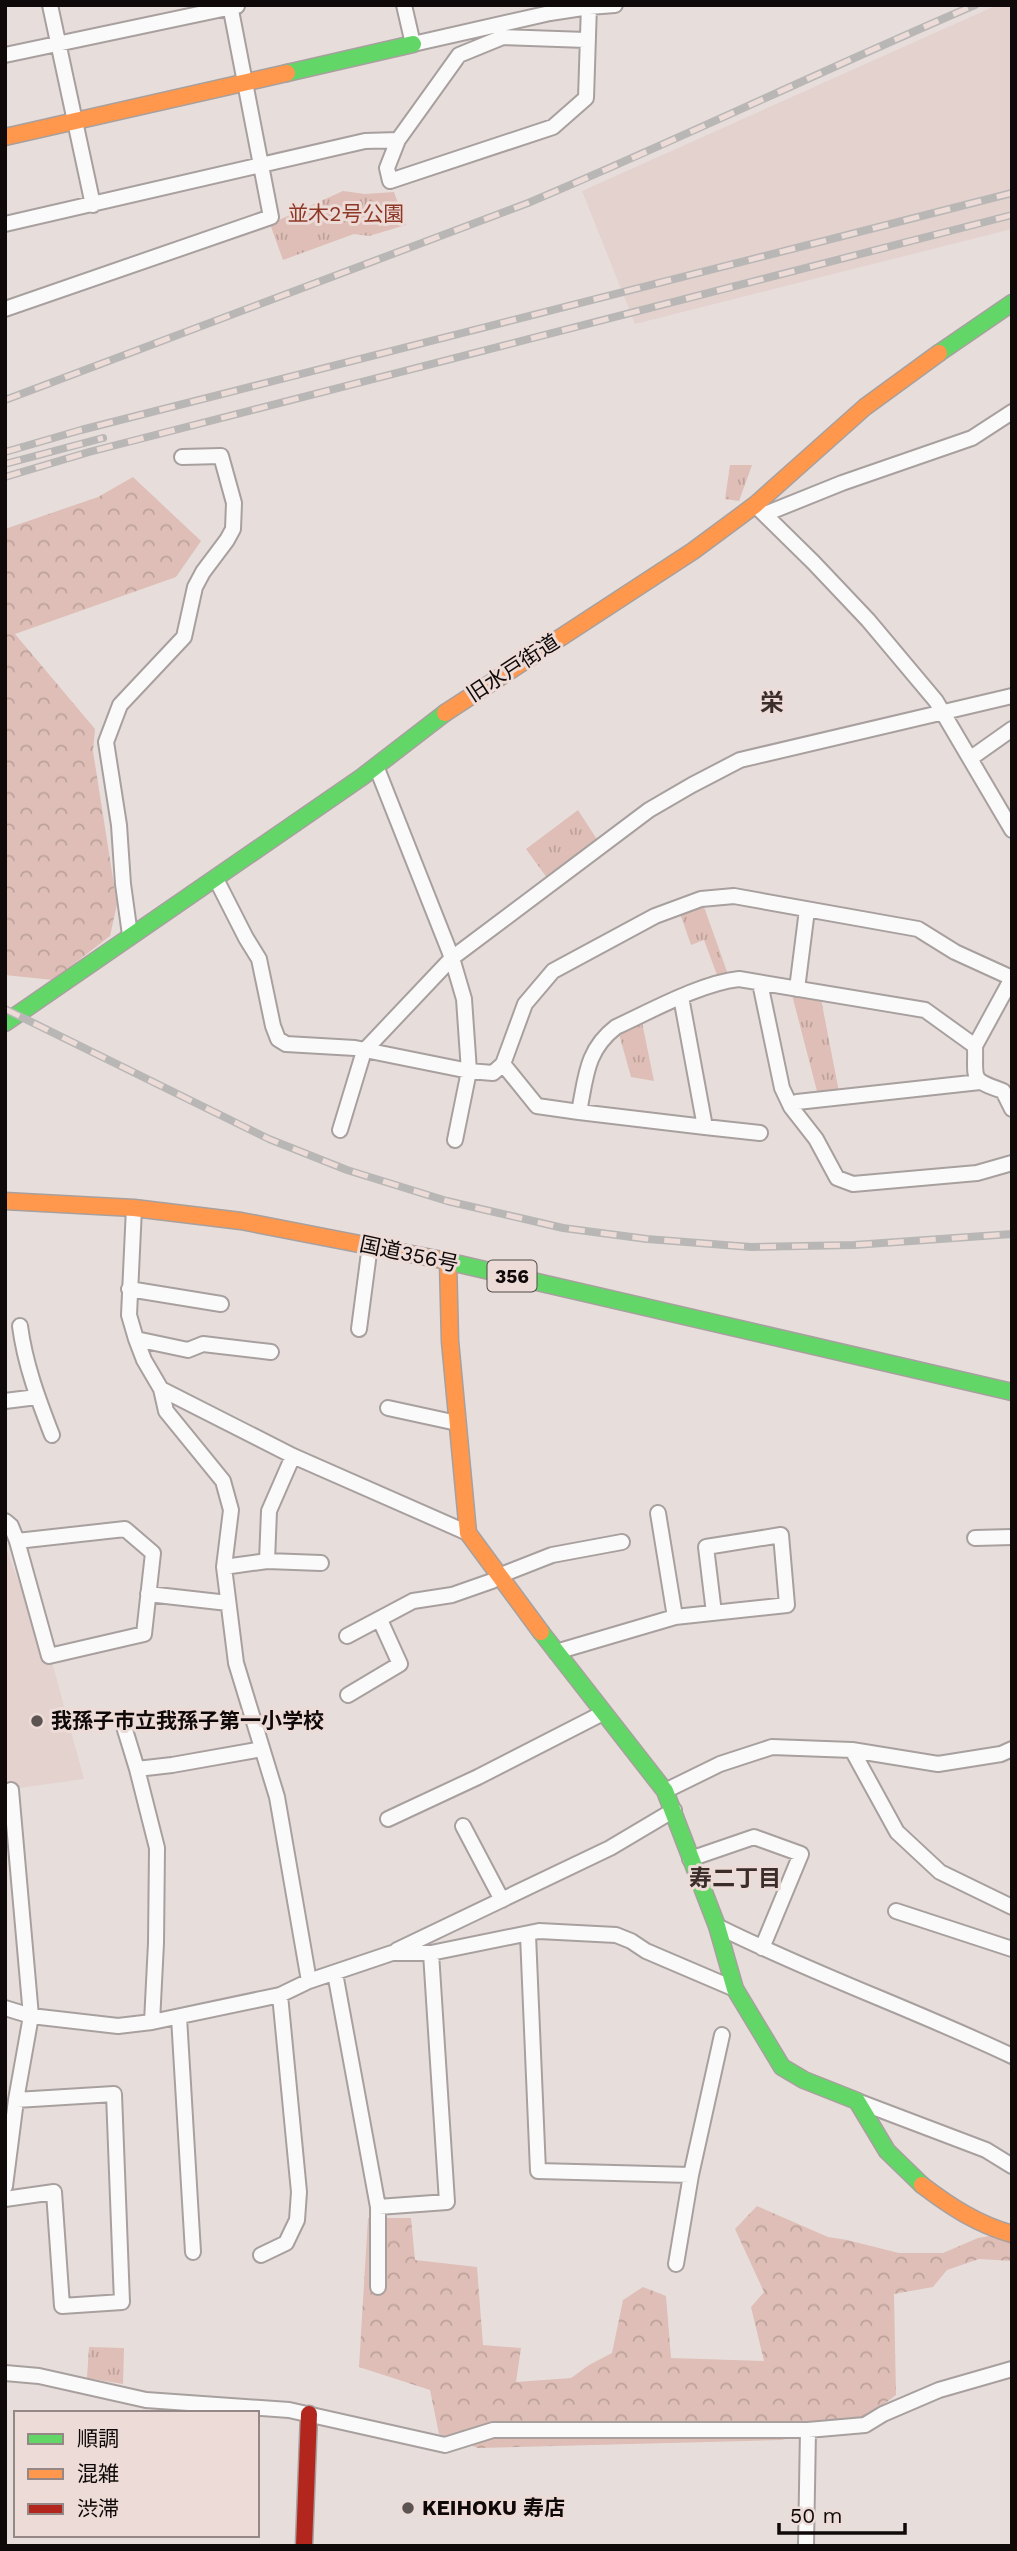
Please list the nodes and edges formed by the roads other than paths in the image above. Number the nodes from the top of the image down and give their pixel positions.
1 (50, 5) edge
2 (404, 5) edge
3 (615, 5) edge
4 (233, 6) edge
5 (589, 6) edge
6 (586, 40) junction
7 (58, 44) junction
8 (413, 44) junction
9 (5, 55) edge
10 (245, 82) junction
11 (76, 122) junction
12 (5, 137) edge
13 (398, 140) junction
14 (262, 166) junction
15 (93, 205) junction
16 (5, 224) edge
17 (7, 307) edge
18 (1010, 307) edge
19 (1012, 412) edge
20 (182, 457) dead end
21 (760, 510) junction
22 (1012, 696) edge
23 (943, 713) junction
24 (1012, 729) edge
25 (971, 758) junction
26 (376, 766) junction
27 (1011, 828) edge
28 (216, 879) junction
29 (807, 910) junction
30 (130, 935) junction
31 (452, 958) junction
32 (1012, 978) edge
33 (760, 983) junction
34 (797, 989) junction
35 (681, 997) junction
36 (5, 1023) edge
37 (975, 1046) junction
38 (363, 1051) junction
39 (503, 1064) junction
40 (469, 1071) junction
41 (980, 1082) junction
42 (791, 1107) junction
43 (1012, 1109) edge
44 (579, 1112) junction
45 (705, 1127) junction
46 (340, 1130) dead end
47 (760, 1133) dead end
48 (455, 1140) dead end
49 (1012, 1163) edge
50 (5, 1201) edge
51 (134, 1208) junction
52 (370, 1245) junction
53 (448, 1261) junction
54 (129, 1289) junction
55 (221, 1304) dead end
56 (20, 1326) dead end
57 (359, 1329) dead end
58 (136, 1339) junction
59 (271, 1352) dead end
60 (161, 1389) junction
61 (1012, 1392) edge
62 (37, 1397) junction
63 (5, 1401) edge
64 (387, 1408) dead end
65 (457, 1423) junction
66 (52, 1435) dead end
67 (293, 1456) junction
68 (658, 1513) dead end
69 (5, 1521) edge
70 (468, 1533) junction
71 (975, 1538) dead end
72 (1012, 1538) edge
73 (16, 1541) junction
74 (622, 1542) dead end
75 (267, 1560) junction
76 (321, 1563) dead end
77 (224, 1567) junction
78 (501, 1575) junction
79 (148, 1594) junction
80 (228, 1603) junction
81 (714, 1613) junction
82 (675, 1617) junction
83 (380, 1620) junction
84 (347, 1636) dead end
85 (556, 1652) junction
86 (348, 1695) dead end
87 (603, 1713) junction
88 (122, 1720) dead end
89 (262, 1749) junction
90 (1012, 1749) edge
91 (852, 1750) junction
92 (137, 1769) junction
93 (11, 1790) dead end
94 (665, 1791) junction
95 (674, 1810) junction
96 (388, 1819) dead end
97 (463, 1826) dead end
98 (690, 1859) junction
99 (502, 1900) junction
100 (1012, 1907) edge
101 (896, 1911) dead end
102 (717, 1926) junction
103 (528, 1935) junction
104 (762, 1948) junction
105 (1012, 1948) edge
106 (392, 1952) junction
107 (431, 1953) junction
108 (335, 1973) junction
109 (309, 1982) junction
110 (735, 1989) junction
111 (280, 1995) junction
112 (5, 2008) edge
113 (31, 2016) junction
114 (178, 2017) junction
115 (152, 2022) junction
116 (722, 2035) dead end
117 (1012, 2056) edge
118 (16, 2100) junction
119 (857, 2101) junction
120 (1012, 2166) edge
121 (691, 2175) junction
122 (5, 2186) edge
123 (5, 2199) edge
124 (378, 2207) junction
125 (1012, 2234) edge
126 (193, 2252) dead end
127 (261, 2255) dead end
128 (676, 2264) dead end
129 (378, 2287) dead end
130 (1012, 2369) edge
131 (5, 2373) edge
132 (309, 2414) junction
133 (808, 2430) junction
134 (304, 2546) edge
135 (806, 2546) edge

1 - 7 street
2 - 8 street
3 - 5 street
4 - 7 street
4 - 10 street
5 - 6 street
5 - 8 street
6 - 13 street
6 - 13 street
7 - 9 street
7 - 11 street
8 - 10 main road
10 - 11 main road
10 - 14 street
11 - 12 main road
11 - 15 street
13 - 14 street
14 - 15 street
14 - 17 street
15 - 16 street
18 - 21 main road, 旧水戸街道
19 - 21 street
20 - 30 street
21 - 23 street
21 - 26 main road, 旧水戸街道
22 - 23 street
23 - 25 street
23 - 31 street
24 - 25 street
25 - 27 street
26 - 28 main road, 旧水戸街道
26 - 31 street
28 - 30 main road, 旧水戸街道
28 - 38 street
29 - 32 street
29 - 34 street
29 - 39 street
30 - 36 main road, 旧水戸街道
31 - 38 street
31 - 40 street
32 - 37 street
33 - 34 street
33 - 35 street
33 - 42 street
34 - 37 street
35 - 44 street
35 - 45 street
37 - 41 street
38 - 40 street
38 - 46 street
39 - 40 street
39 - 44 street
40 - 48 street
41 - 42 street
41 - 43 street
42 - 49 street
44 - 45 street
45 - 47 street
50 - 51 main road, 国道356号 / 356
51 - 52 main road, 国道356号 / 356
51 - 54 street
52 - 53 main road, 国道356号 / 356
52 - 57 street
53 - 61 main road, 国道356号 / 356
53 - 65 main road
54 - 55 street
54 - 58 street
56 - 62 street
58 - 59 street
58 - 60 street
60 - 67 street
60 - 77 street
62 - 63 street
62 - 66 street
64 - 65 street
65 - 70 main road
67 - 70 street
67 - 75 street
68 - 82 street
69 - 73 street
70 - 78 main road
71 - 72 street
73 - 79 street
73 - 79 street
74 - 78 street
75 - 76 street
75 - 77 street
77 - 80 street
78 - 83 street
78 - 85 main road
79 - 80 street
80 - 89 street
81 - 81 street
81 - 82 street
82 - 85 street
83 - 84 street
83 - 86 street
85 - 87 main road
87 - 94 main road
87 - 96 street
88 - 92 street
89 - 92 street
89 - 109 street
90 - 91 street
91 - 94 street
91 - 100 street
92 - 115 street
93 - 113 street
94 - 95 main road
95 - 98 main road
95 - 99 street
97 - 99 street
98 - 102 main road
98 - 104 street
99 - 106 street
101 - 105 street
102 - 104 street
102 - 110 main road
103 - 107 street
103 - 110 street
103 - 121 street
104 - 117 street
106 - 107 street
106 - 108 street
107 - 124 street
108 - 109 street
108 - 124 street
109 - 111 street
110 - 119 main road
111 - 114 street
111 - 127 street
112 - 113 street
113 - 115 street
113 - 118 street
114 - 115 street
114 - 126 street
116 - 121 street
118 - 122 street
118 - 123 street
119 - 120 street
119 - 125 main road
121 - 128 street
124 - 129 street
130 - 133 street
131 - 132 street
132 - 133 street
132 - 134 main road
133 - 135 street

